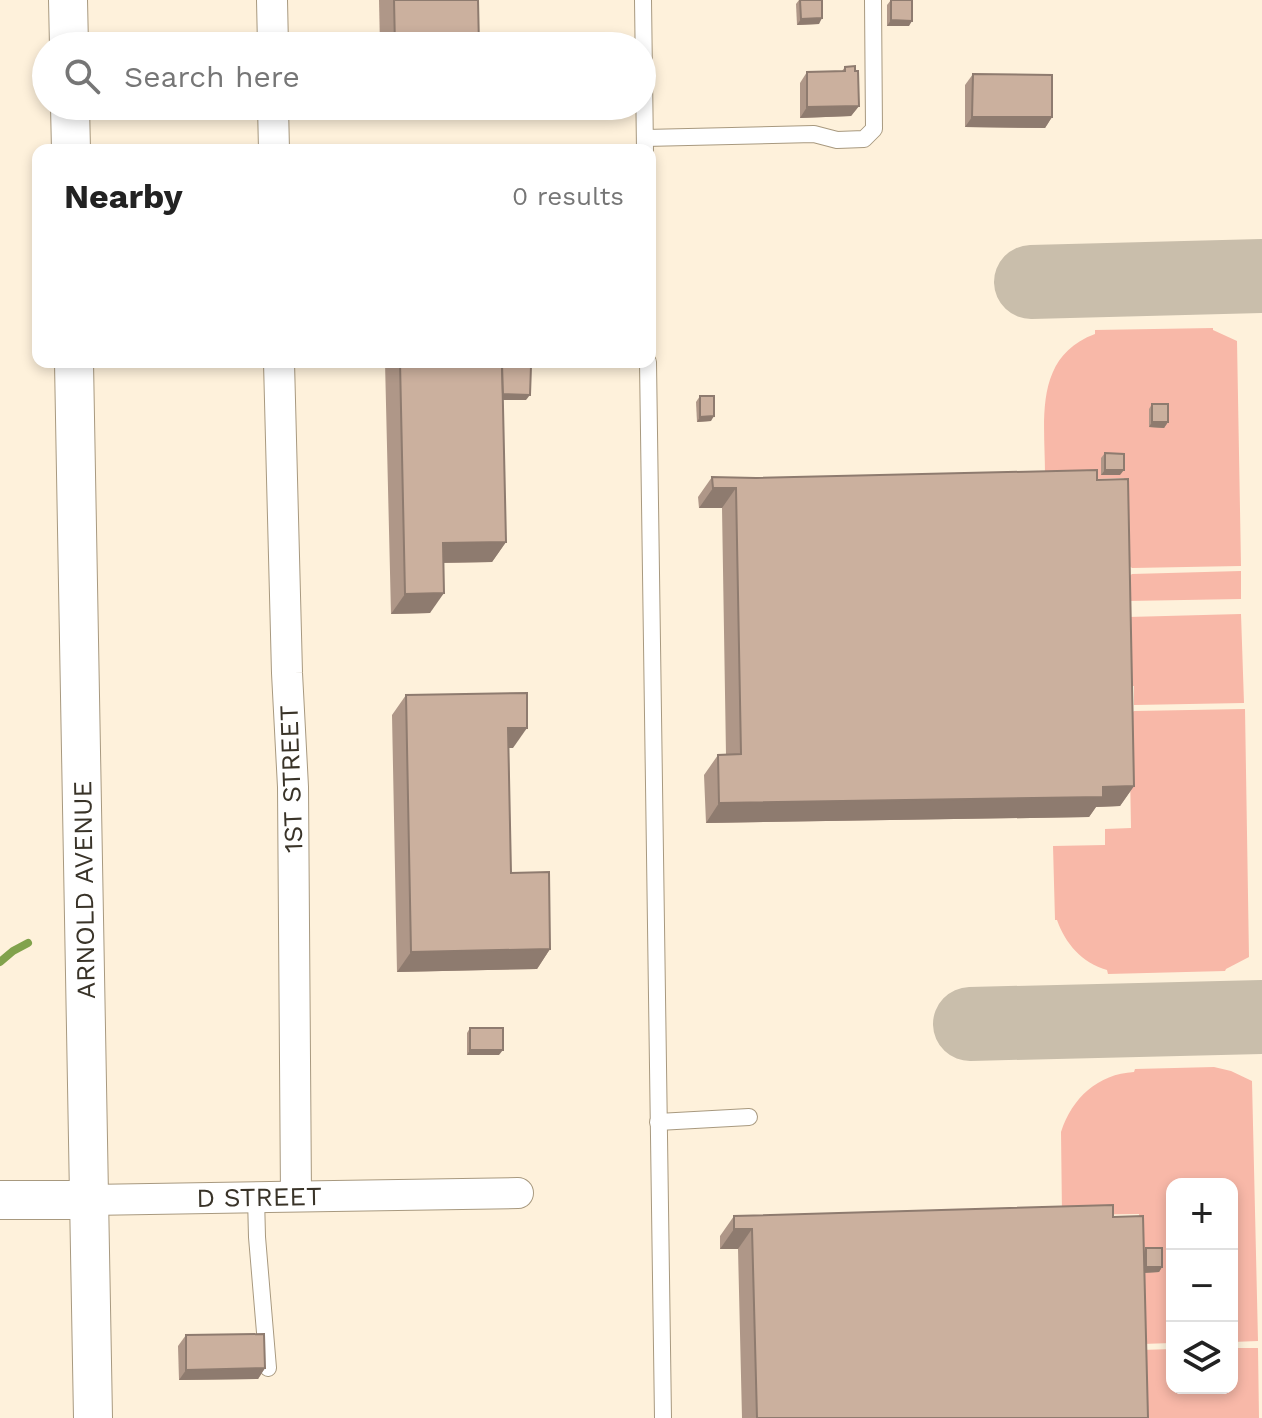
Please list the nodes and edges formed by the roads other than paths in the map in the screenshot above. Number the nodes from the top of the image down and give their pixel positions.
1 (68, 0) edge
2 (272, 0) edge
3 (643, 0) edge
4 (873, 0) edge
5 (69, 32) edge
6 (273, 32) edge
7 (643, 32) edge
8 (70, 120) edge
9 (273, 120) edge
10 (645, 120) edge
11 (71, 144) edge
12 (274, 144) edge
13 (645, 144) edge
14 (74, 368) edge
15 (279, 368) edge
16 (648, 368) edge
17 (749, 1117) dead end
18 (658, 1122) junction
19 (518, 1193) dead end
20 (296, 1196) junction
21 (256, 1197) junction
22 (0, 1200) edge
23 (89, 1200) junction
24 (268, 1368) edge
25 (93, 1418) edge
26 (663, 1418) edge

1 - 5 street
2 - 6 street
3 - 7 lane
4 - 13 lane
8 - 11 street
9 - 12 street
10 - 13 lane
14 - 23 street, ARNOLD AVENUE
15 - 20 street, 1ST STREET
16 - 18 lane
17 - 18 lane
18 - 26 lane
19 - 20 street, D STREET
20 - 21 street, D STREET
21 - 23 street, D STREET
21 - 24 lane
22 - 23 street, D STREET
23 - 25 street, ARNOLD AVENUE

